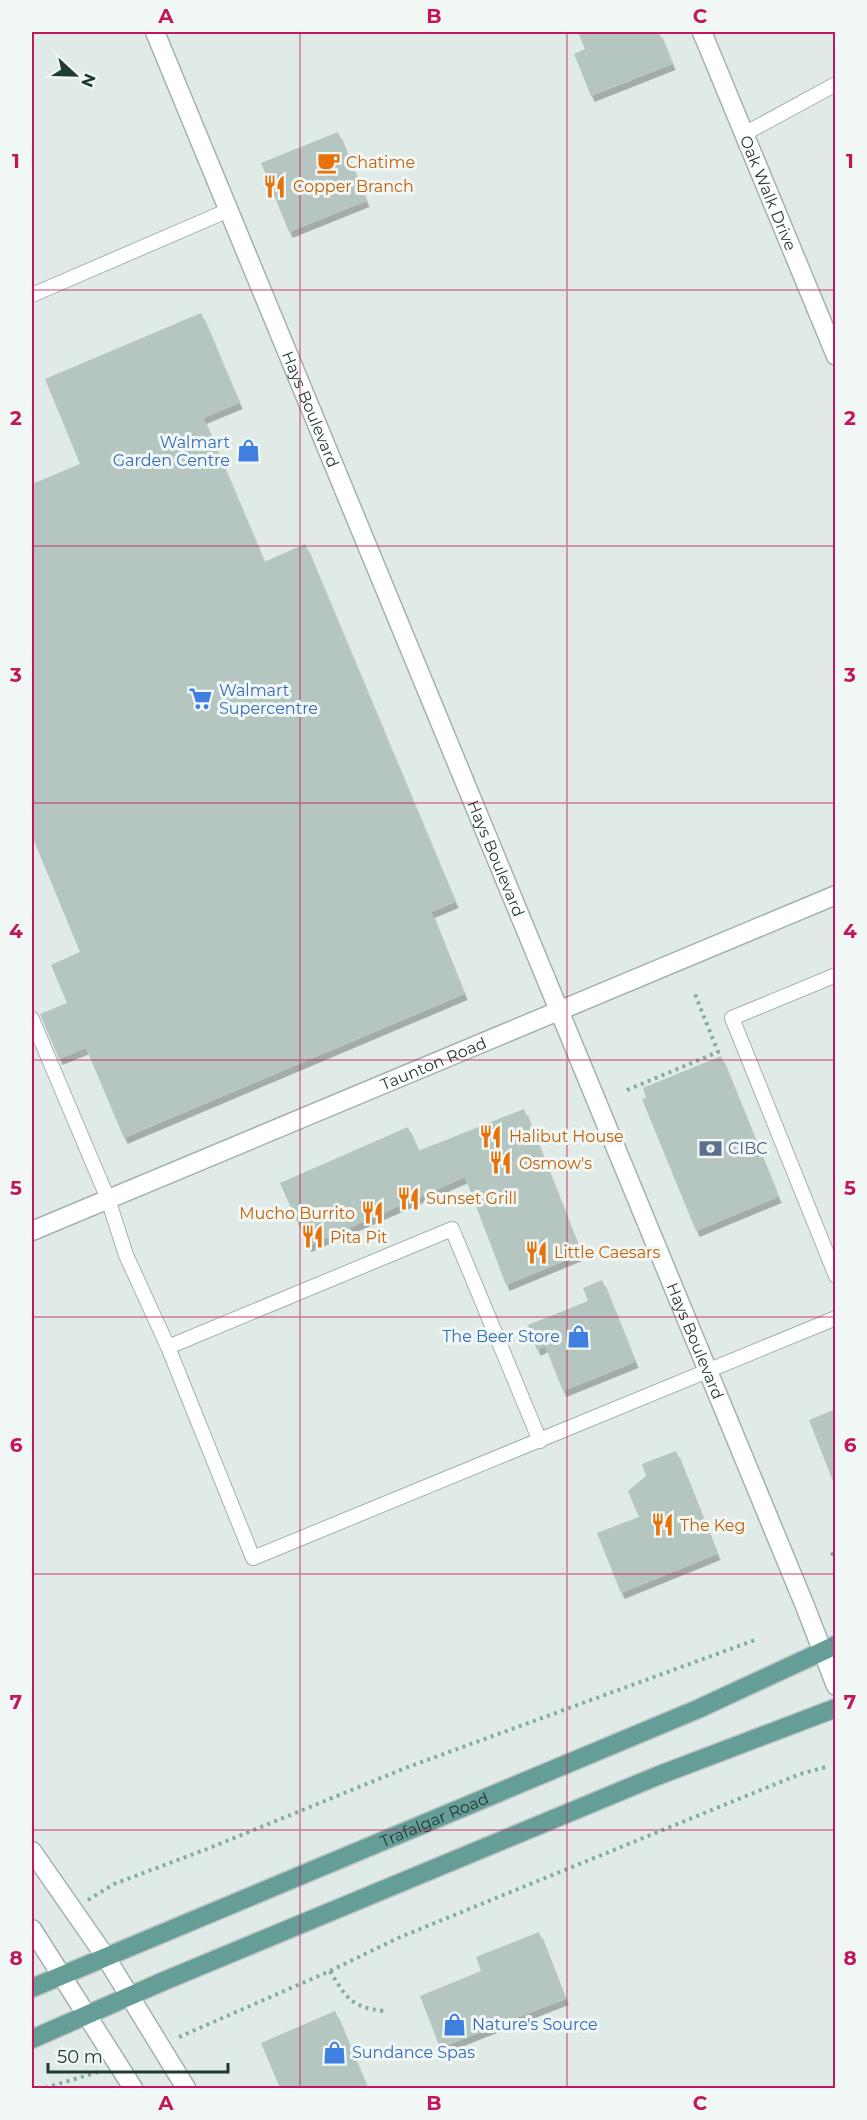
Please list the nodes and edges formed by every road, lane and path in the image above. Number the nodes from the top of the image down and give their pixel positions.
1 (155, 32) edge
2 (702, 32) edge
3 (836, 84) edge
4 (744, 134) junction
5 (229, 210) junction
6 (32, 295) edge
7 (836, 356) edge
8 (836, 896) edge
9 (836, 975) edge
10 (695, 994) dead end
11 (560, 1011) junction
12 (32, 1019) edge
13 (627, 1090) dead end
14 (108, 1198) junction
15 (32, 1231) edge
16 (836, 1275) edge
17 (836, 1318) edge
18 (168, 1347) junction
19 (709, 1372) junction
20 (540, 1441) junction
21 (755, 1640) dead end
22 (829, 1648) edge
23 (836, 1686) edge
24 (836, 1708) edge
25 (826, 1767) dead end
26 (32, 1851) edge
27 (84, 1902) dead end
28 (32, 1929) edge
29 (105, 1956) junction
30 (330, 1971) junction
31 (62, 1975) junction
32 (32, 1988) edge
33 (129, 1997) junction
34 (384, 2011) dead end
35 (87, 2014) junction
36 (179, 2037) dead end
37 (32, 2039) edge
38 (99, 2072) dead end
39 (45, 2088) edge
40 (133, 2088) edge
41 (186, 2088) edge

1 - 5 street, Hays Boulevard
2 - 4 street, Oak Walk Drive
3 - 4 lane
4 - 7 street, Oak Walk Drive
5 - 6 lane
5 - 11 street, Hays Boulevard
8 - 11 street, Taunton Road
9 - 16 lane
10 - 13 path
11 - 14 street, Taunton Road
11 - 19 street, Hays Boulevard
12 - 14 lane
14 - 15 street, Taunton Road
14 - 18 lane
17 - 19 lane
18 - 20 lane
18 - 20 lane
19 - 20 lane
19 - 22 street, Hays Boulevard
21 - 27 path
22 - 23 street, Hays Boulevard
22 - 29 main road, Trafalgar Road
24 - 33 main road
25 - 30 path
26 - 29 street
28 - 31 street
29 - 31 main road, Trafalgar Road
29 - 33 street
30 - 34 path
30 - 36 path
31 - 32 main road, Trafalgar Road
31 - 35 street
33 - 35 main road
33 - 41 street
35 - 37 main road
35 - 40 street
38 - 39 path

